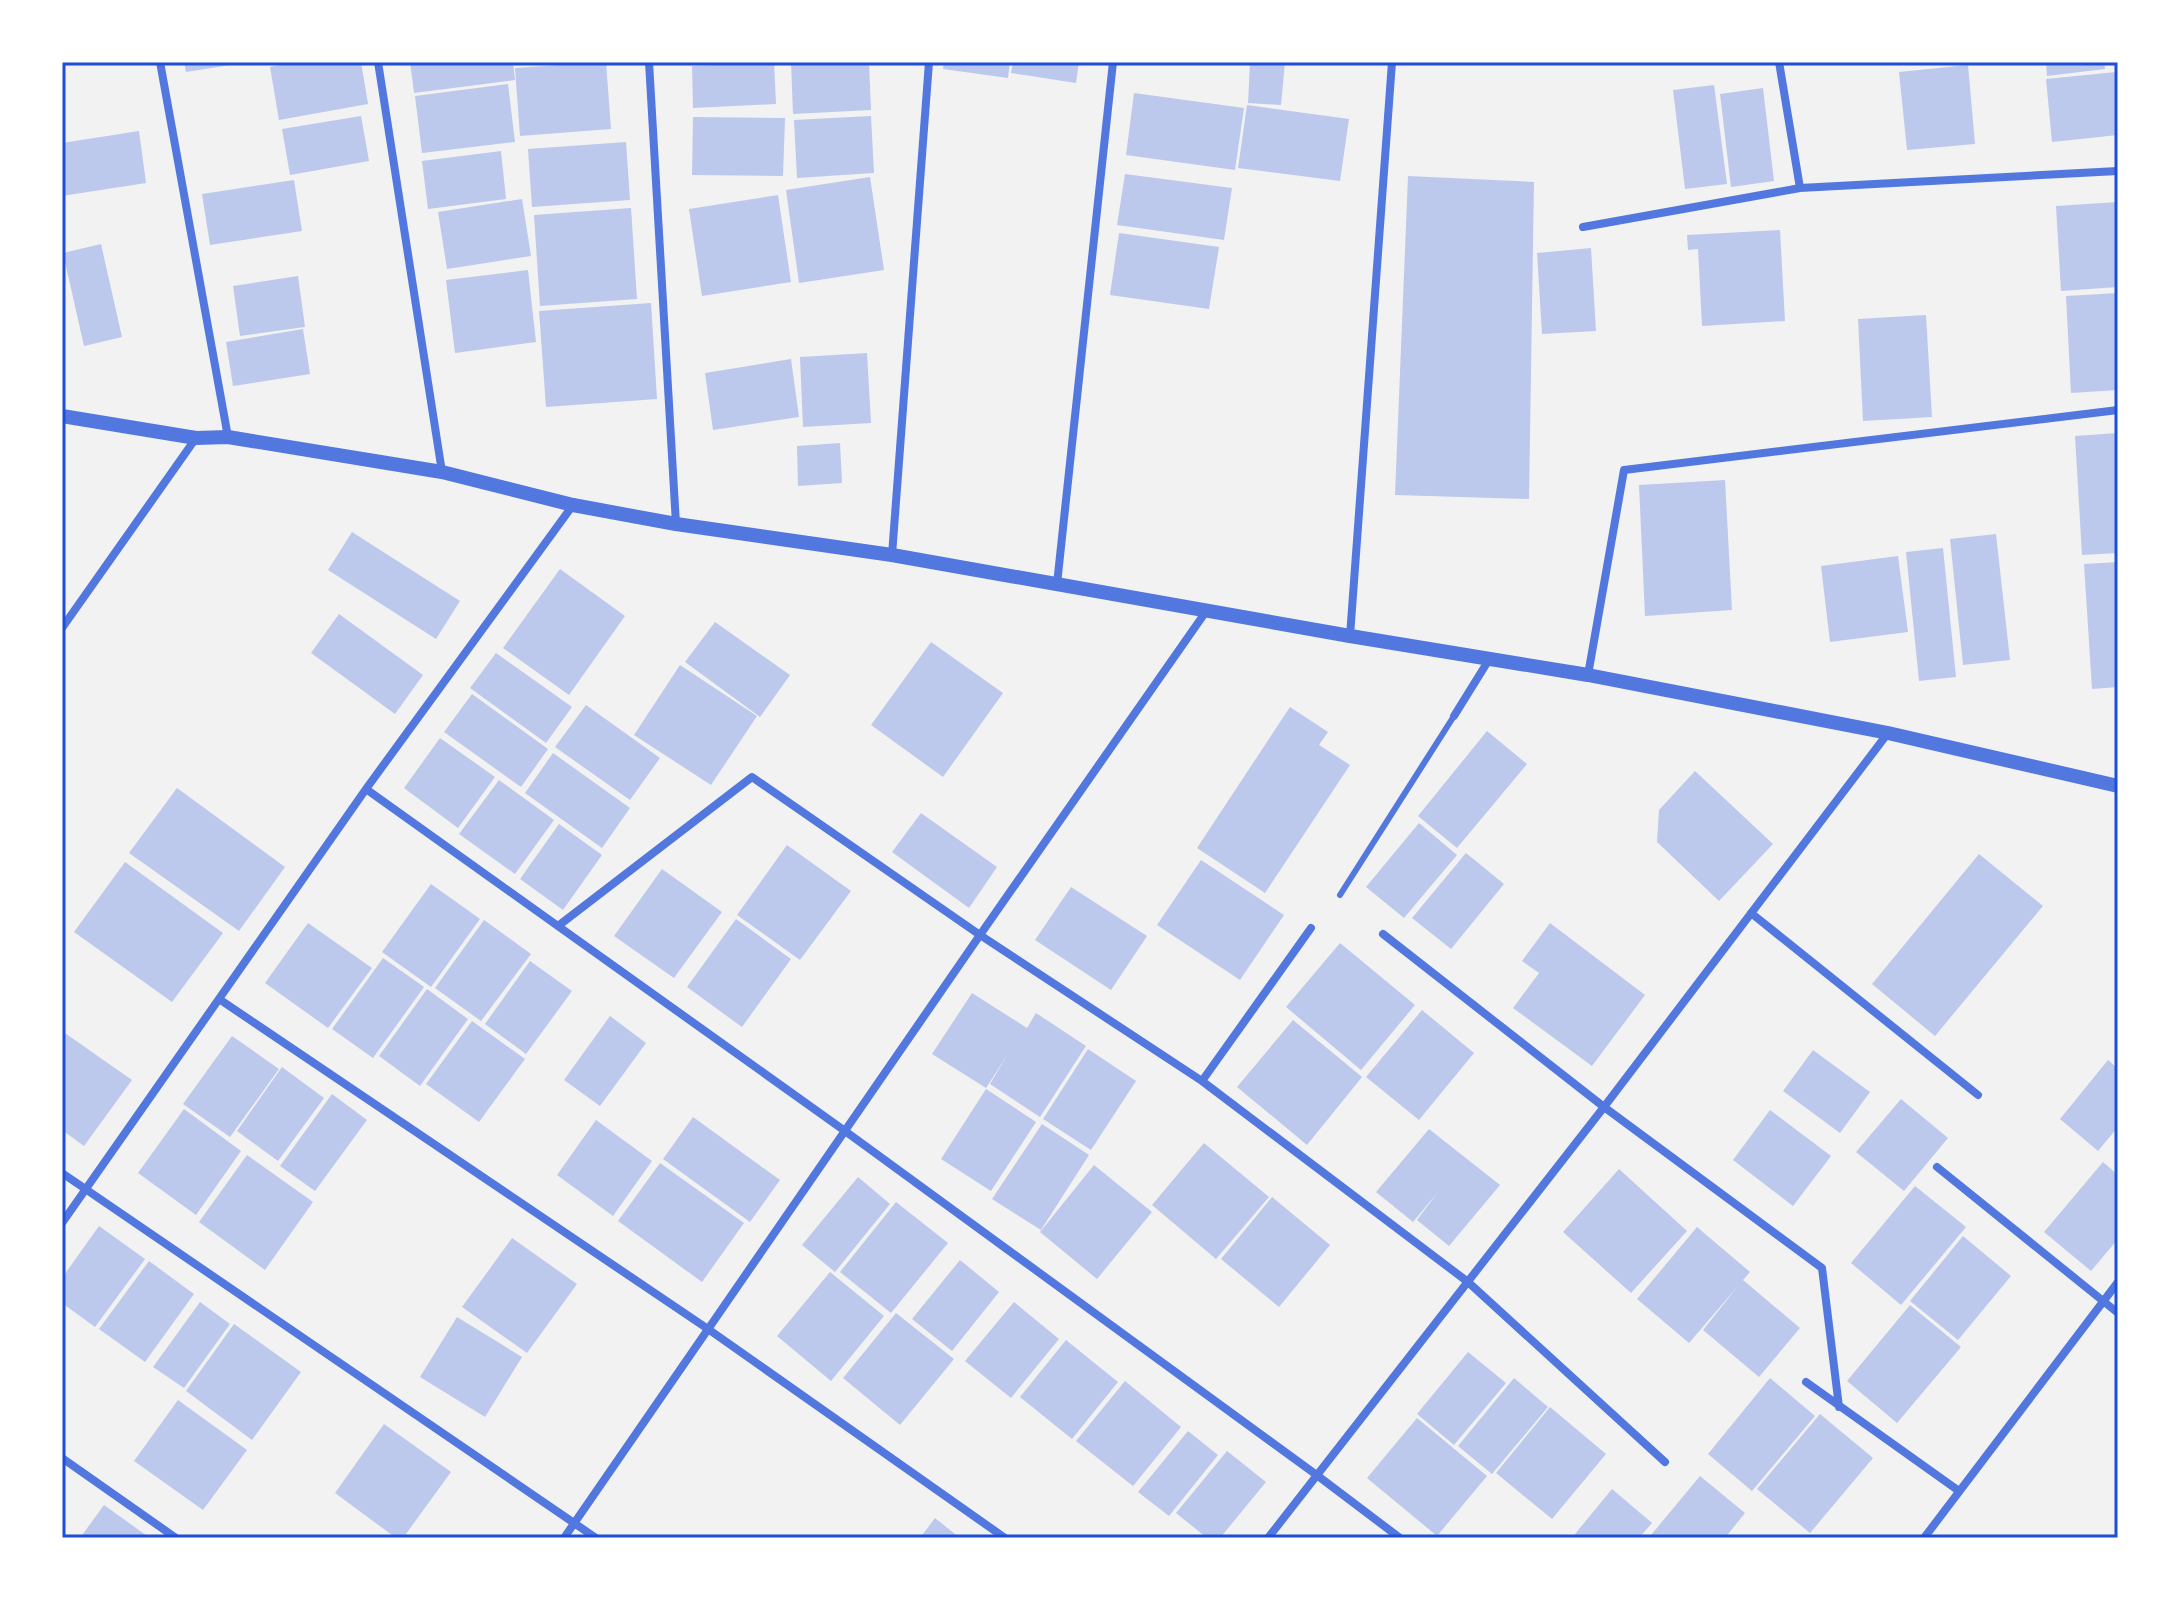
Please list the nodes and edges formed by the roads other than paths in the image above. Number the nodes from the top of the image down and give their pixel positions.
1 (160, 62) edge
2 (378, 62) edge
3 (649, 62) edge
4 (929, 62) edge
5 (1113, 62) edge
6 (1392, 62) edge
7 (1779, 62) edge
8 (2118, 171) edge
9 (1800, 188) junction
10 (1583, 227) dead end
11 (2118, 410) edge
12 (62, 416) edge
13 (228, 437) junction
14 (196, 438) junction
15 (442, 472) junction
16 (573, 505) junction
17 (676, 524) junction
18 (892, 555) junction
19 (1057, 584) junction
20 (1207, 610) junction
21 (62, 628) edge
22 (1350, 636) junction
23 (1490, 658) junction
24 (1588, 675) junction
25 (1454, 716) joint
26 (1888, 733) junction
27 (2118, 786) edge
28 (366, 789) junction
29 (1340, 895) dead end
30 (1751, 913) junction
31 (558, 926) junction
32 (1311, 928) dead end
33 (1383, 934) dead end
34 (980, 935) junction
35 (219, 999) junction
36 (1202, 1081) junction
37 (1978, 1095) dead end
38 (1604, 1107) junction
39 (845, 1131) junction
40 (1937, 1167) dead end
41 (62, 1173) edge
42 (87, 1189) junction
43 (62, 1223) edge
44 (1468, 1282) junction
45 (2118, 1282) edge
46 (2103, 1302) junction
47 (2118, 1313) edge
48 (708, 1329) junction
49 (1806, 1382) dead end
50 (1839, 1407) junction
51 (62, 1458) edge
52 (1665, 1462) dead end
53 (1318, 1476) junction
54 (1959, 1491) junction
55 (574, 1523) junction
56 (176, 1538) edge
57 (564, 1538) edge
58 (596, 1538) edge
59 (1005, 1538) edge
60 (1268, 1538) edge
61 (1400, 1538) edge
62 (1924, 1538) edge

1 - 13 street
2 - 15 street
3 - 17 street
4 - 18 street
5 - 19 street
6 - 22 street
7 - 9 street
8 - 9 street
9 - 10 street
11 - 24 street
12 - 14 street
13 - 14 street
13 - 15 street
14 - 21 street
15 - 16 street
16 - 17 street
16 - 28 street
17 - 18 street
18 - 19 street
19 - 20 street
20 - 22 street
20 - 34 street
22 - 23 street
23 - 24 street
23 - 25 street
24 - 26 street
25 - 29 lane
26 - 27 street
26 - 30 street
28 - 31 street
28 - 35 street
30 - 37 street
30 - 38 street
31 - 34 street
31 - 39 street
32 - 36 street
33 - 38 street
34 - 36 street
34 - 39 street
35 - 42 street
35 - 48 street
36 - 44 street
38 - 44 street
38 - 50 street
39 - 48 street
39 - 53 street
40 - 46 street
41 - 42 street
42 - 43 street
42 - 55 street
44 - 52 street
44 - 53 street
45 - 46 street
46 - 47 street
46 - 54 street
48 - 55 street
48 - 59 street
49 - 50 street
50 - 54 street
51 - 56 street
53 - 60 street
53 - 61 street
54 - 62 street
55 - 57 street
55 - 58 street

